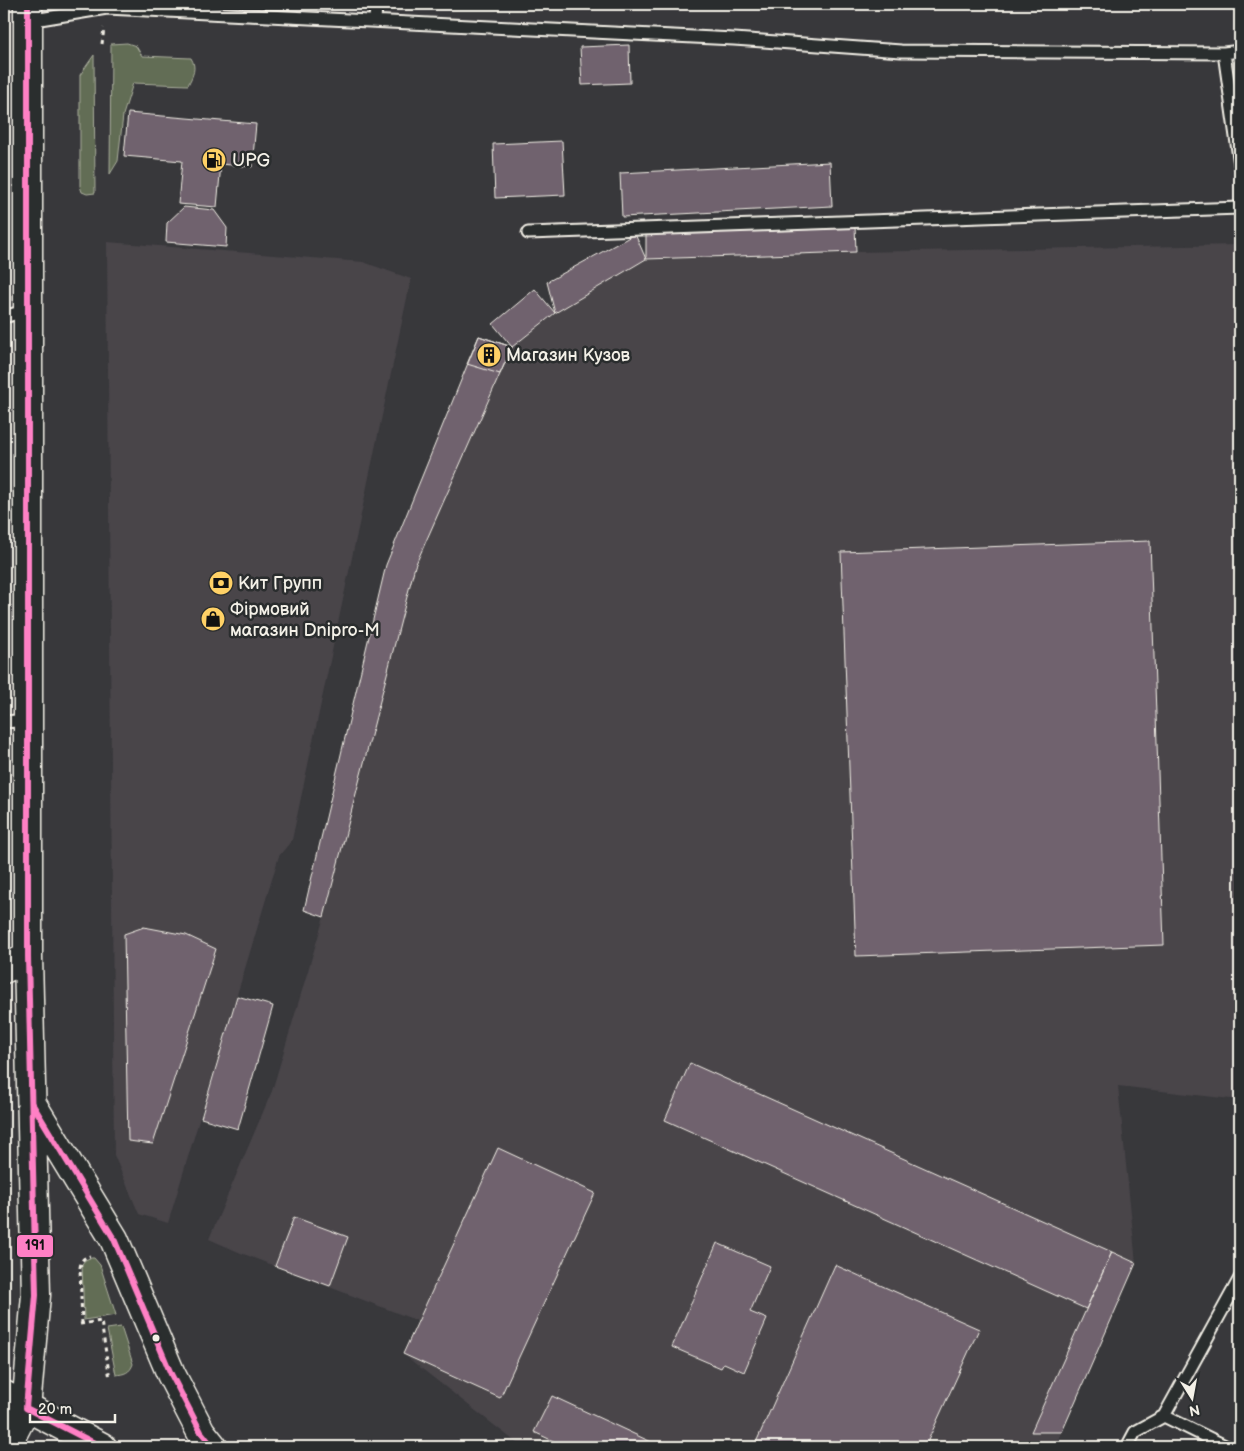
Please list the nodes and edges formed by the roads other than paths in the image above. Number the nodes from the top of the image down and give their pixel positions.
1 (376, 4) edge
2 (28, 12) edge
3 (375, 21) junction
4 (1240, 51) edge
5 (1224, 53) junction
6 (1240, 165) edge
7 (1240, 208) edge
8 (528, 233) dead end
9 (29, 309) junction
10 (4, 318) edge
11 (16, 721) edge
12 (28, 957) junction
13 (4, 969) edge
14 (31, 1102) junction
15 (1240, 1278) edge
16 (15, 1401) edge
17 (1164, 1416) junction
18 (6, 1447) edge
19 (102, 1447) edge
20 (213, 1447) edge
21 (1127, 1447) edge
22 (1227, 1447) edge

1 - 3 lane
2 - 3 lane
2 - 9 main road
3 - 5 lane
4 - 5 lane
5 - 6 lane
7 - 8 lane
9 - 10 lane
9 - 11 main road
11 - 12 main road
12 - 13 main road
12 - 14 main road
14 - 16 main road
14 - 20 main road
15 - 17 lane
16 - 18 main road
16 - 19 main road
17 - 21 lane
17 - 22 lane

